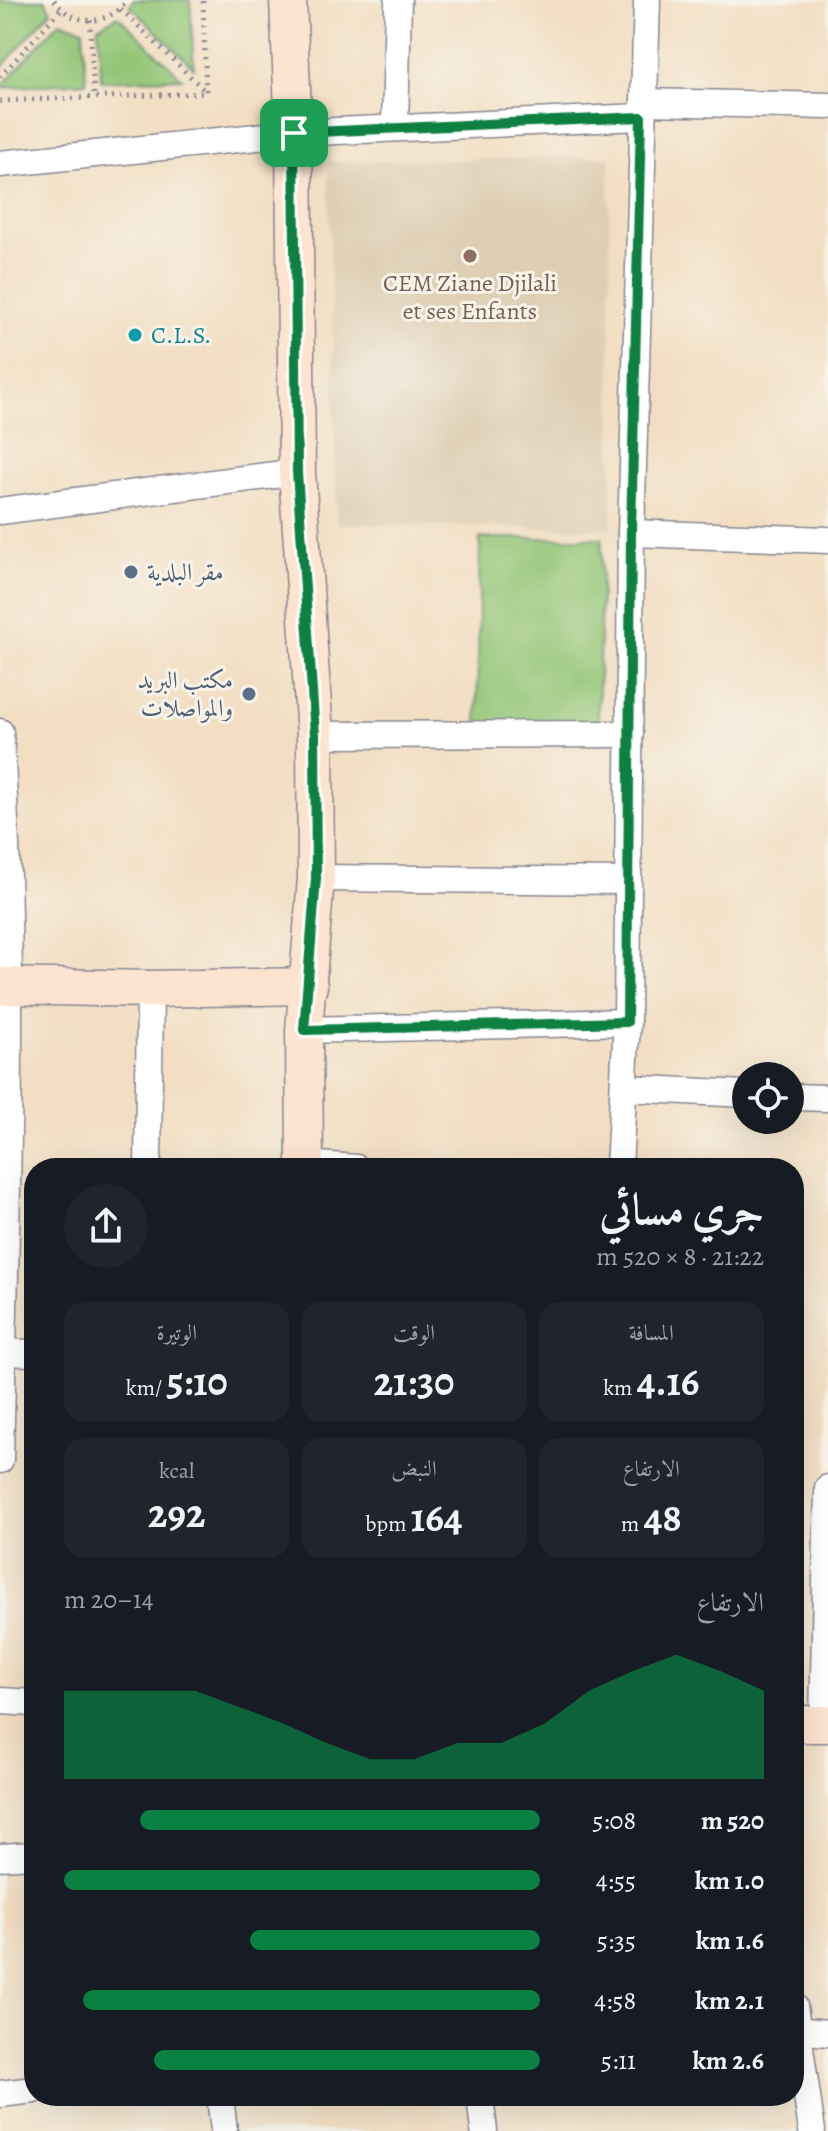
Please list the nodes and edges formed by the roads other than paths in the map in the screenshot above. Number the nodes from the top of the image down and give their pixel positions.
1 (288, 0) edge
2 (398, 0) edge
3 (647, 0) edge
4 (828, 106) edge
5 (642, 110) junction
6 (395, 126) junction
7 (294, 133) junction
8 (0, 164) edge
9 (297, 472) junction
10 (0, 511) edge
11 (631, 533) junction
12 (828, 540) edge
13 (0, 732) edge
14 (630, 734) junction
15 (315, 735) junction
16 (316, 878) junction
17 (625, 881) junction
18 (4, 986) edge
19 (309, 986) junction
20 (150, 989) junction
21 (627, 1022) junction
22 (304, 1030) junction
23 (624, 1088) junction
24 (732, 1093) edge
25 (804, 1097) edge
26 (828, 1098) edge
27 (148, 1158) edge
28 (305, 1158) edge
29 (620, 1158) edge
30 (2, 1352) edge
31 (24, 1353) edge
32 (0, 1460) edge
33 (828, 1488) edge
34 (0, 1701) edge
35 (24, 1702) edge
36 (815, 1724) edge
37 (24, 1856) edge
38 (0, 1857) edge
39 (804, 2025) edge
40 (828, 2033) edge
41 (804, 2080) edge
42 (24, 2091) edge
43 (0, 2094) edge
44 (221, 2106) edge
45 (481, 2106) edge
46 (224, 2131) edge
47 (484, 2131) edge
48 (812, 2131) edge

1 - 7 street
2 - 6 street
3 - 5 street
4 - 5 street
5 - 6 street
5 - 11 street
6 - 7 street
7 - 8 street
7 - 9 street
9 - 10 street
9 - 15 street
11 - 12 street
11 - 14 street
13 - 18 street
14 - 15 street
14 - 17 street
15 - 16 street
16 - 17 street
16 - 19 street
17 - 21 street
18 - 20 street
18 - 30 street
19 - 20 street
19 - 22 street
20 - 27 street
21 - 22 street
21 - 23 street
22 - 28 street
23 - 24 street
23 - 29 street
25 - 26 street
30 - 31 street
30 - 32 street
33 - 36 street
34 - 35 street
37 - 38 street
39 - 40 street
41 - 48 street
42 - 43 street
44 - 46 street
45 - 47 street

